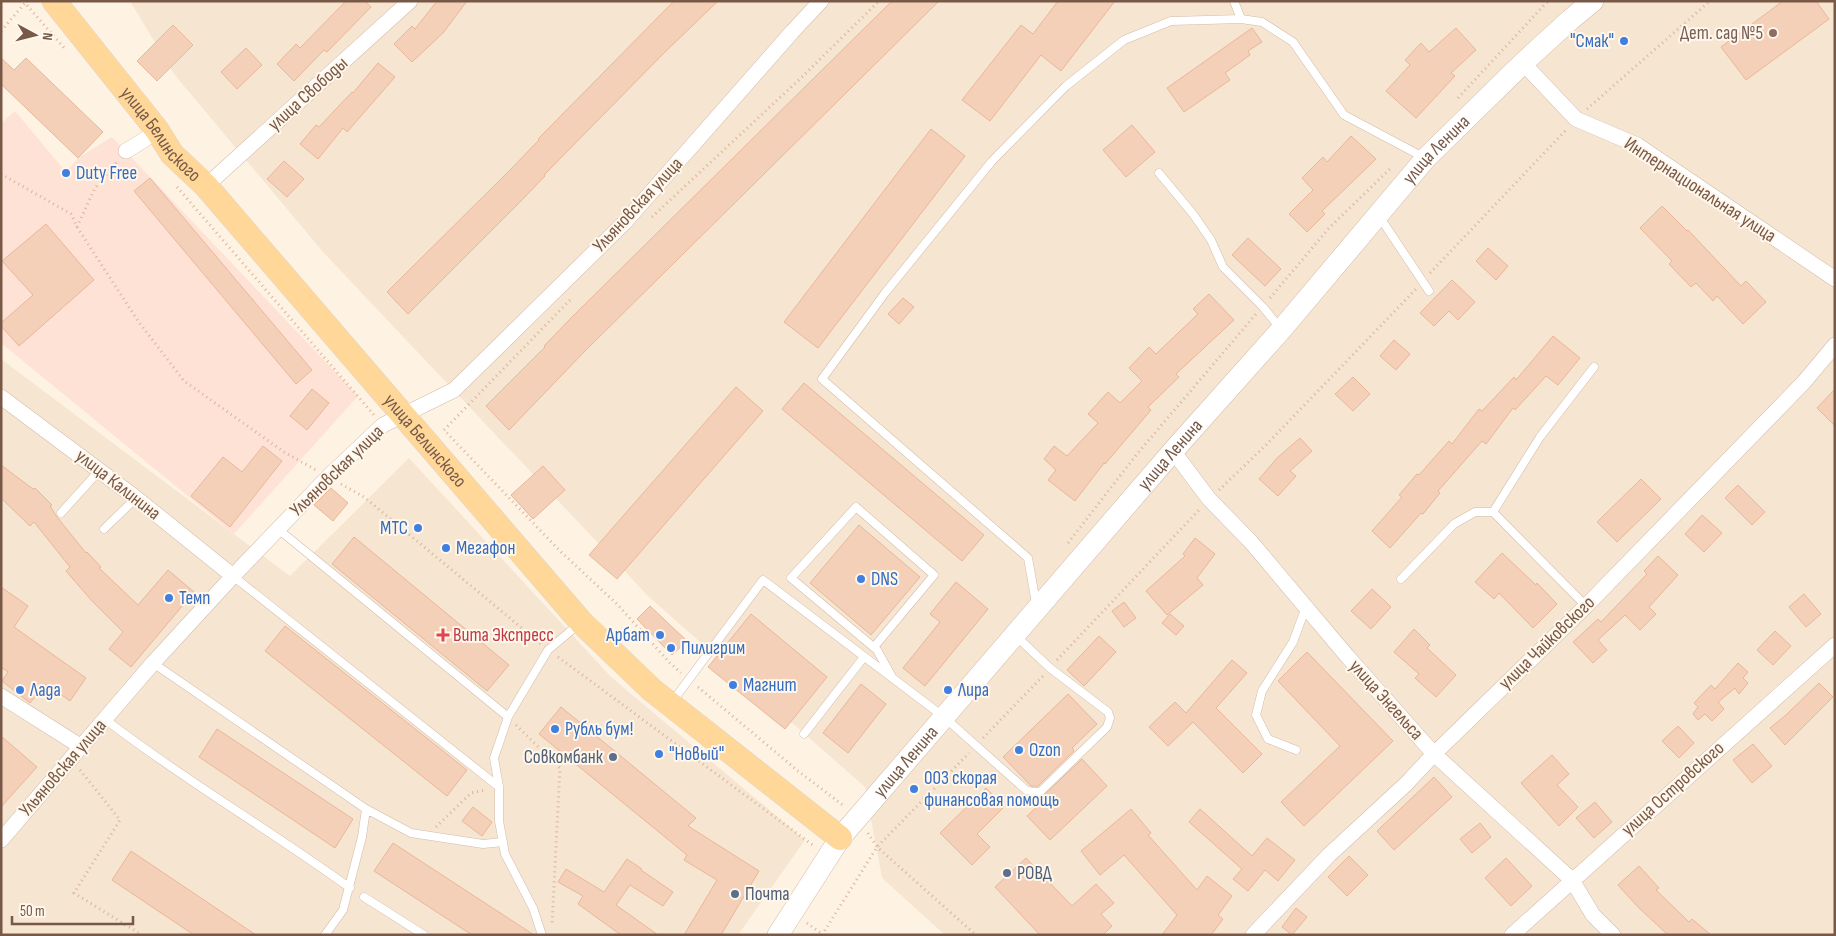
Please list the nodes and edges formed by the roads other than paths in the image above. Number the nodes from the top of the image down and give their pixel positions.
1 (54, 1) edge
2 (410, 1) edge
3 (821, 1) edge
4 (1234, 1) edge
5 (1593, 1) edge
6 (1242, 20) junction
7 (1523, 63) junction
8 (157, 130) junction
9 (126, 151) road end
10 (1426, 158) junction
11 (1159, 173) dead end
12 (206, 186) junction
13 (1379, 216) junction
14 (1835, 278) edge
15 (1429, 291) dead end
16 (1281, 330) junction
17 (1835, 345) edge
18 (1594, 367) dead end
19 (1, 397) edge
20 (393, 419) junction
21 (1173, 451) junction
22 (99, 471) junction
23 (136, 498) junction
24 (1493, 512) junction
25 (62, 513) dead end
26 (104, 529) dead end
27 (278, 529) junction
28 (233, 576) junction
29 (1402, 579) dead end
30 (1586, 606) junction
31 (1306, 607) junction
32 (1037, 608) junction
33 (581, 622) junction
34 (1014, 635) junction
35 (1835, 644) edge
36 (874, 647) junction
37 (864, 657) junction
38 (153, 663) junction
39 (893, 679) junction
40 (1, 696) edge
41 (670, 704) junction
42 (508, 717) junction
43 (944, 717) junction
44 (106, 720) junction
45 (804, 734) dead end
46 (80, 746) junction
47 (1296, 750) dead end
48 (1434, 754) junction
49 (499, 787) junction
50 (366, 809) junction
51 (840, 838) junction
52 (1, 840) edge
53 (503, 842) junction
54 (1572, 880) junction
55 (350, 888) junction
56 (364, 897) dead end
57 (325, 935) edge
58 (424, 935) edge
59 (542, 935) edge
60 (778, 935) edge
61 (1253, 935) edge
62 (1512, 935) edge
63 (1613, 935) edge

1 - 8 main road, улица Белинского
2 - 12 street, улица Свободы
3 - 20 street, Ульяновская улица
4 - 6 lane
5 - 7 main road, улица Ленина
6 - 10 lane
6 - 32 lane
7 - 10 main road, улица Ленина
7 - 14 street, Интернациональная улица
8 - 9 street
8 - 12 main road, улица Белинского
10 - 13 main road, улица Ленина
11 - 16 lane
12 - 20 main road, улица Белинского
13 - 15 lane
13 - 16 main road, улица Ленина
16 - 21 main road, улица Ленина
17 - 30 street, улица Чайковского
18 - 24 lane
19 - 22 street, улица Калинина
20 - 27 street, Ульяновская улица
20 - 33 main road, улица Белинского
21 - 31 street, улица Энгельса
21 - 32 main road, улица Ленина
22 - 23 street, улица Калинина
22 - 25 lane
23 - 26 lane
23 - 28 street, улица Калинина
24 - 29 lane
24 - 30 lane
27 - 28 street, Ульяновская улица
27 - 42 lane
28 - 38 street, Ульяновская улица
28 - 49 lane
30 - 48 street, улица Чайковского
31 - 47 lane
31 - 48 street, улица Энгельса
32 - 34 main road, улица Ленина
33 - 41 main road, улица Белинского
33 - 42 lane
34 - 43 main road, улица Ленина
34 - 43 lane
35 - 54 street, улица Островского
36 - 36 lane
36 - 39 lane
37 - 39 lane
37 - 41 lane
37 - 45 lane
38 - 44 street, Ульяновская улица
38 - 50 lane
39 - 43 lane
40 - 46 street
41 - 51 main road, улица Белинского
42 - 49 lane
43 - 51 main road, улица Ленина
44 - 46 street, Ульяновская улица
44 - 55 lane
46 - 52 street, Ульяновская улица
48 - 54 street, улица Энгельса
48 - 61 street, улица Чайковского
49 - 53 lane
50 - 53 lane
50 - 55 lane
51 - 60 main road, улица Ленина
53 - 59 lane
54 - 62 street, улица Островского
54 - 63 street, улица Энгельса
55 - 57 lane
56 - 58 lane

